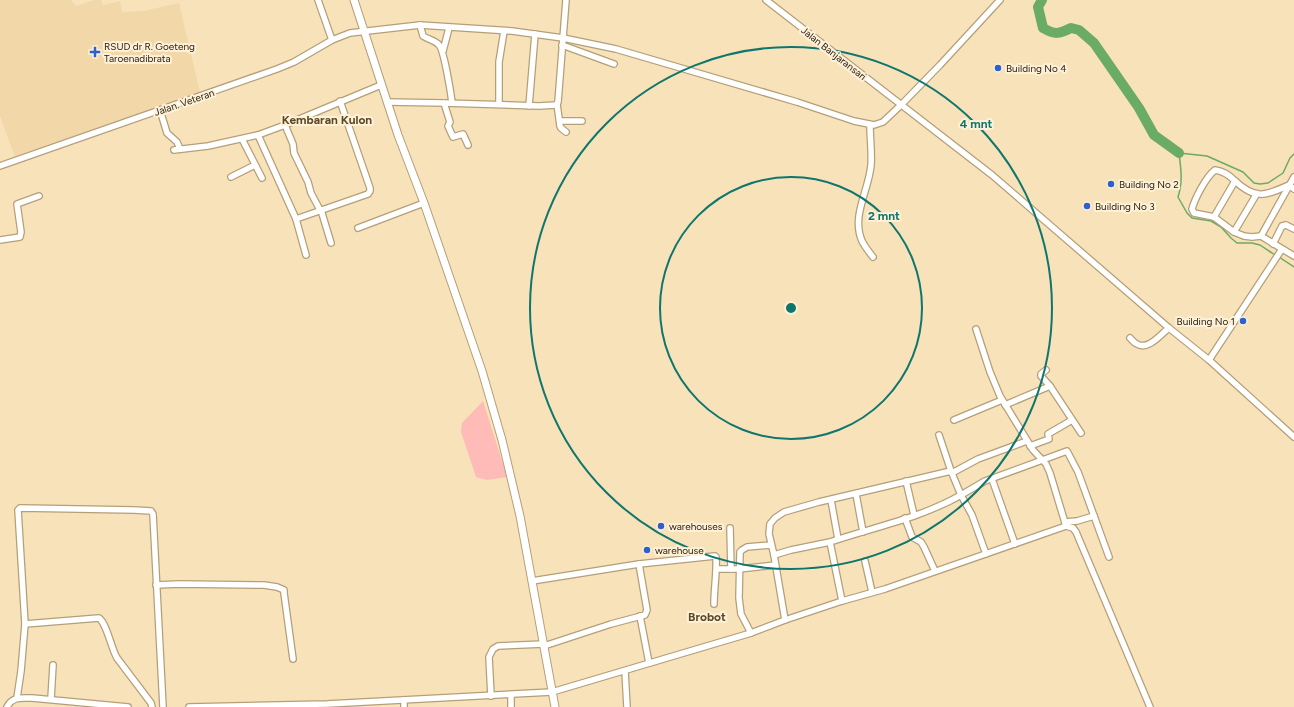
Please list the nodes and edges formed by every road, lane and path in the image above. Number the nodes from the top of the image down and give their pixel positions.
1 (318, 0) edge
2 (354, 0) edge
3 (566, 0) edge
4 (766, 0) edge
5 (1000, 0) edge
6 (420, 25) junction
7 (449, 28) junction
8 (504, 31) junction
9 (364, 32) junction
10 (535, 34) junction
11 (563, 38) junction
12 (332, 40) junction
13 (562, 45) junction
14 (442, 52) junction
15 (614, 64) dead end
16 (381, 85) junction
17 (340, 101) junction
18 (387, 102) junction
19 (444, 103) junction
20 (452, 103) junction
21 (499, 104) junction
22 (557, 104) junction
23 (901, 105) junction
24 (529, 106) junction
25 (160, 110) junction
26 (582, 120) dead end
27 (560, 121) junction
28 (285, 125) junction
29 (870, 125) junction
30 (566, 132) dead end
31 (258, 135) junction
32 (242, 139) junction
33 (468, 145) dead end
34 (255, 165) junction
35 (0, 166) edge
36 (231, 177) dead end
37 (1294, 177) edge
38 (262, 178) dead end
39 (1235, 181) junction
40 (1291, 187) edge
41 (1256, 194) junction
42 (39, 196) dead end
43 (424, 203) junction
44 (321, 210) junction
45 (1214, 217) junction
46 (296, 219) junction
47 (358, 228) dead end
48 (1294, 229) edge
49 (1234, 232) junction
50 (1261, 236) junction
51 (0, 240) edge
52 (331, 243) dead end
53 (1273, 244) junction
54 (1282, 249) junction
55 (1294, 249) edge
56 (306, 255) dead end
57 (1292, 255) edge
58 (873, 257) dead end
59 (1169, 328) junction
60 (976, 329) dead end
61 (1130, 338) dead end
62 (1209, 360) junction
63 (1046, 370) dead end
64 (1050, 386) junction
65 (1004, 402) junction
66 (954, 420) dead end
67 (1072, 420) junction
68 (1081, 433) dead end
69 (939, 435) dead end
70 (1294, 437) edge
71 (1029, 444) junction
72 (1042, 460) junction
73 (951, 472) junction
74 (992, 479) junction
75 (906, 482) junction
76 (856, 494) junction
77 (961, 495) junction
78 (831, 500) junction
79 (914, 515) junction
80 (1094, 516) junction
81 (905, 518) junction
82 (1065, 524) junction
83 (730, 528) dead end
84 (863, 532) junction
85 (838, 539) junction
86 (830, 542) junction
87 (1015, 544) junction
88 (771, 545) junction
89 (986, 554) junction
90 (774, 556) junction
91 (1109, 557) dead end
92 (865, 561) dead end
93 (639, 564) junction
94 (775, 566) junction
95 (718, 568) junction
96 (731, 569) junction
97 (739, 569) junction
98 (935, 571) junction
99 (532, 581) junction
100 (156, 586) junction
101 (872, 592) junction
102 (842, 600) junction
103 (714, 604) dead end
104 (640, 616) junction
105 (785, 620) junction
106 (25, 624) junction
107 (751, 633) junction
108 (544, 645) junction
109 (293, 659) dead end
110 (648, 663) junction
111 (53, 665) dead end
112 (625, 671) junction
113 (552, 692) junction
114 (511, 695) junction
115 (491, 696) junction
116 (17, 698) junction
117 (51, 699) junction
118 (404, 700) junction
119 (370, 704) edge
120 (7, 707) edge
121 (128, 707) edge
122 (152, 707) edge
123 (163, 707) edge
124 (189, 707) edge
125 (404, 707) edge
126 (511, 707) edge
127 (555, 707) edge
128 (627, 707) edge
129 (1150, 707) edge

1 - 12 street
2 - 9 main road
3 - 11 street
4 - 23 street, Jalan Banjaransari
5 - 23 street
6 - 7 street, Jalan. Veteran
6 - 9 street, Jalan. Veteran
6 - 14 street
7 - 8 street, Jalan. Veteran
7 - 14 street
8 - 10 street, Jalan. Veteran
8 - 21 street
9 - 12 street, Jalan. Veteran
9 - 16 main road
10 - 11 street, Jalan. Veteran
10 - 24 street
11 - 13 street
11 - 29 street, Jalan. Veteran
12 - 25 street, Jalan. Veteran
13 - 15 street
13 - 22 street
14 - 20 street
16 - 17 street
16 - 18 main road
17 - 28 street
17 - 44 street
18 - 19 street
18 - 43 main road
19 - 20 street
19 - 33 street
20 - 21 street
21 - 24 street
22 - 24 street
22 - 27 street
23 - 29 street
23 - 59 street, Jalan Banjaransari
25 - 32 street
25 - 35 street, Jalan. Veteran
26 - 27 street
27 - 30 street
28 - 31 street
28 - 44 street
29 - 58 street
31 - 32 street
31 - 46 street
32 - 34 street
34 - 36 street
34 - 38 street
37 - 40 street
39 - 41 street
39 - 45 street
39 - 45 street
40 - 41 street
40 - 50 street
41 - 49 street
42 - 51 street
43 - 47 street
43 - 99 main road
44 - 46 street
44 - 52 street
45 - 49 street
46 - 56 street
48 - 53 street
49 - 50 street
50 - 53 street
53 - 54 street
54 - 57 street
54 - 62 street
55 - 57 street
59 - 61 street
59 - 62 street, Jalan Banjaransari
60 - 65 street
62 - 70 street, Jalan Banjaransari
63 - 64 street
64 - 65 street
64 - 67 street
65 - 66 street
65 - 71 street
67 - 68 street
67 - 71 street
69 - 73 street
71 - 72 street
71 - 73 street
72 - 74 street
72 - 80 street
72 - 82 street
73 - 75 street
73 - 77 street
74 - 77 street
74 - 87 street
75 - 76 street
75 - 79 street
76 - 78 street
76 - 84 street
77 - 79 street
77 - 89 street
78 - 85 street
78 - 88 street
79 - 81 street
80 - 82 street
80 - 91 street
81 - 84 street
81 - 98 street
82 - 87 street
82 - 129 street
83 - 96 street
84 - 85 street
85 - 86 street
86 - 90 street
86 - 102 street
87 - 89 street
88 - 90 street
88 - 97 street
89 - 98 street
90 - 94 street
92 - 101 street
93 - 95 street
93 - 99 street
93 - 104 street
94 - 97 street
94 - 105 street
95 - 96 street
95 - 103 street
96 - 97 street
97 - 107 street
98 - 101 street
99 - 108 main road
100 - 106 street
100 - 109 street
100 - 123 street
101 - 102 street
102 - 105 street
104 - 108 street
104 - 110 street
105 - 107 street
106 - 116 street
106 - 122 street
107 - 110 street
108 - 113 main road
108 - 115 street
110 - 112 street
111 - 117 street
112 - 113 street
112 - 128 street
113 - 114 street
113 - 127 main road
114 - 115 street
114 - 126 street
115 - 118 street
116 - 117 street
116 - 120 street
117 - 121 street
118 - 119 street
118 - 125 street
119 - 124 street

